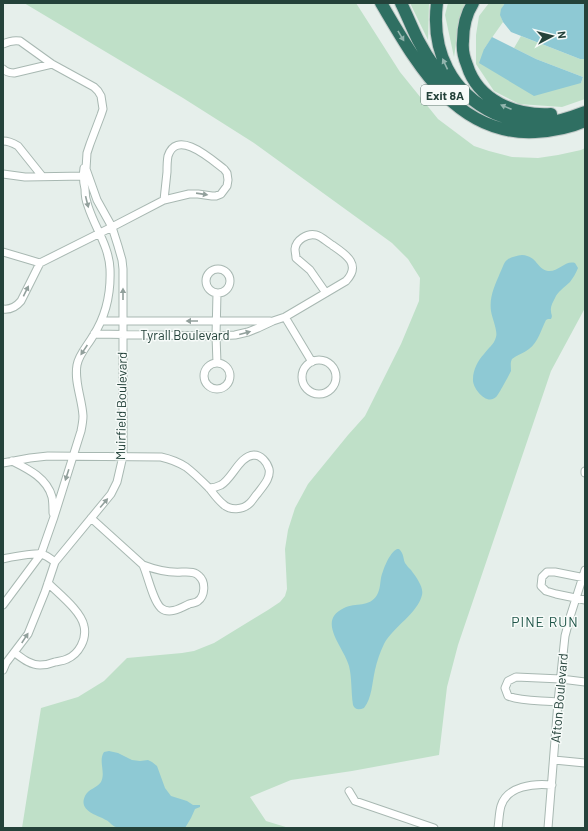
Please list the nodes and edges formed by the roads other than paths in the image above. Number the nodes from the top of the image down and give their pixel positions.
1 (380, 3) edge
2 (401, 3) edge
3 (437, 3) edge
4 (473, 3) edge
5 (3, 44) edge
6 (52, 64) junction
7 (3, 69) edge
8 (585, 106) edge
9 (585, 112) edge
10 (585, 121) edge
11 (546, 132) junction
12 (3, 141) edge
13 (3, 174) edge
14 (42, 176) junction
15 (86, 176) junction
16 (164, 200) junction
17 (112, 227) junction
18 (100, 233) junction
19 (3, 252) edge
20 (40, 263) junction
21 (218, 293) dead end
22 (326, 293) junction
23 (3, 309) edge
24 (285, 317) junction
25 (102, 321) junction
26 (123, 321) junction
27 (273, 321) junction
28 (217, 329) junction
29 (94, 334) junction
30 (122, 335) junction
31 (312, 362) junction
32 (217, 364) dead end
33 (73, 456) junction
34 (122, 456) junction
35 (12, 461) junction
36 (3, 463) edge
37 (209, 488) junction
38 (54, 518) junction
39 (91, 518) junction
40 (41, 554) junction
41 (3, 559) edge
42 (55, 562) junction
43 (143, 565) junction
44 (584, 575) edge
45 (48, 583) junction
46 (576, 598) junction
47 (585, 600) edge
48 (3, 605) edge
49 (15, 653) junction
50 (3, 670) edge
51 (561, 679) junction
52 (585, 682) edge
53 (558, 702) junction
54 (554, 760) junction
55 (585, 763) edge
56 (552, 785) junction
57 (349, 791) dead end
58 (434, 828) edge
59 (498, 828) edge
60 (548, 828) edge

1 -> 11 highway, Exit 8A
2 - 11 highway
9 -> 3 highway
8 -> 4 highway
5 - 6 street, Muirfield Boulevard
6 - 7 street
6 - 15 street, Muirfield Boulevard
10 - 11 highway
12 - 14 street
13 - 14 street
14 - 15 street
15 - 17 street, Muirfield Boulevard
15 -> 18 street, Muirfield Boulevard
16 -> 16 street
16 - 17 street
17 - 18 street
26 -> 17 street, Muirfield Boulevard
18 - 20 street
18 - 25 street, Muirfield Boulevard
19 - 20 street
23 -> 20 street
21 - 28 street
22 - 22 street, Tyrall Boulevard
22 - 24 street, Tyrall Boulevard
24 - 27 street, Tyrall Boulevard
24 - 31 street
25 - 26 street, Tyrall Boulevard
25 - 29 street, Muirfield Boulevard
28 -> 26 street, Tyrall Boulevard
26 - 30 street, Muirfield Boulevard
27 - 28 street, Tyrall Boulevard
28 -> 27 street, Tyrall Boulevard
28 - 30 street, Tyrall Boulevard
28 - 32 street
29 - 30 street, Tyrall Boulevard
29 -> 33 street, Muirfield Boulevard
30 - 34 street, Muirfield Boulevard
31 - 31 street
33 - 34 street
33 - 35 street
33 -> 38 street, Muirfield Boulevard
34 - 37 street
39 -> 34 street, Muirfield Boulevard
35 - 36 street
35 - 38 street
37 - 37 street
38 - 40 street, Muirfield Boulevard
39 - 42 street, Muirfield Boulevard
39 - 43 street
40 - 41 street
40 - 42 street
40 - 48 street, Muirfield Boulevard
42 - 45 street, Muirfield Boulevard
43 - 43 street
44 - 46 street, Afton Boulevard
44 - 46 street
49 -> 45 street, Muirfield Boulevard
45 - 49 street
46 - 47 street
46 - 51 street, Afton Boulevard
49 - 50 street, Muirfield Boulevard
51 - 52 street
51 - 53 street, Afton Boulevard
51 - 53 street
53 - 54 street, Afton Boulevard
54 - 55 street
54 - 56 street, Afton Boulevard
56 - 59 street
56 - 60 street, Afton Boulevard
57 - 58 street

